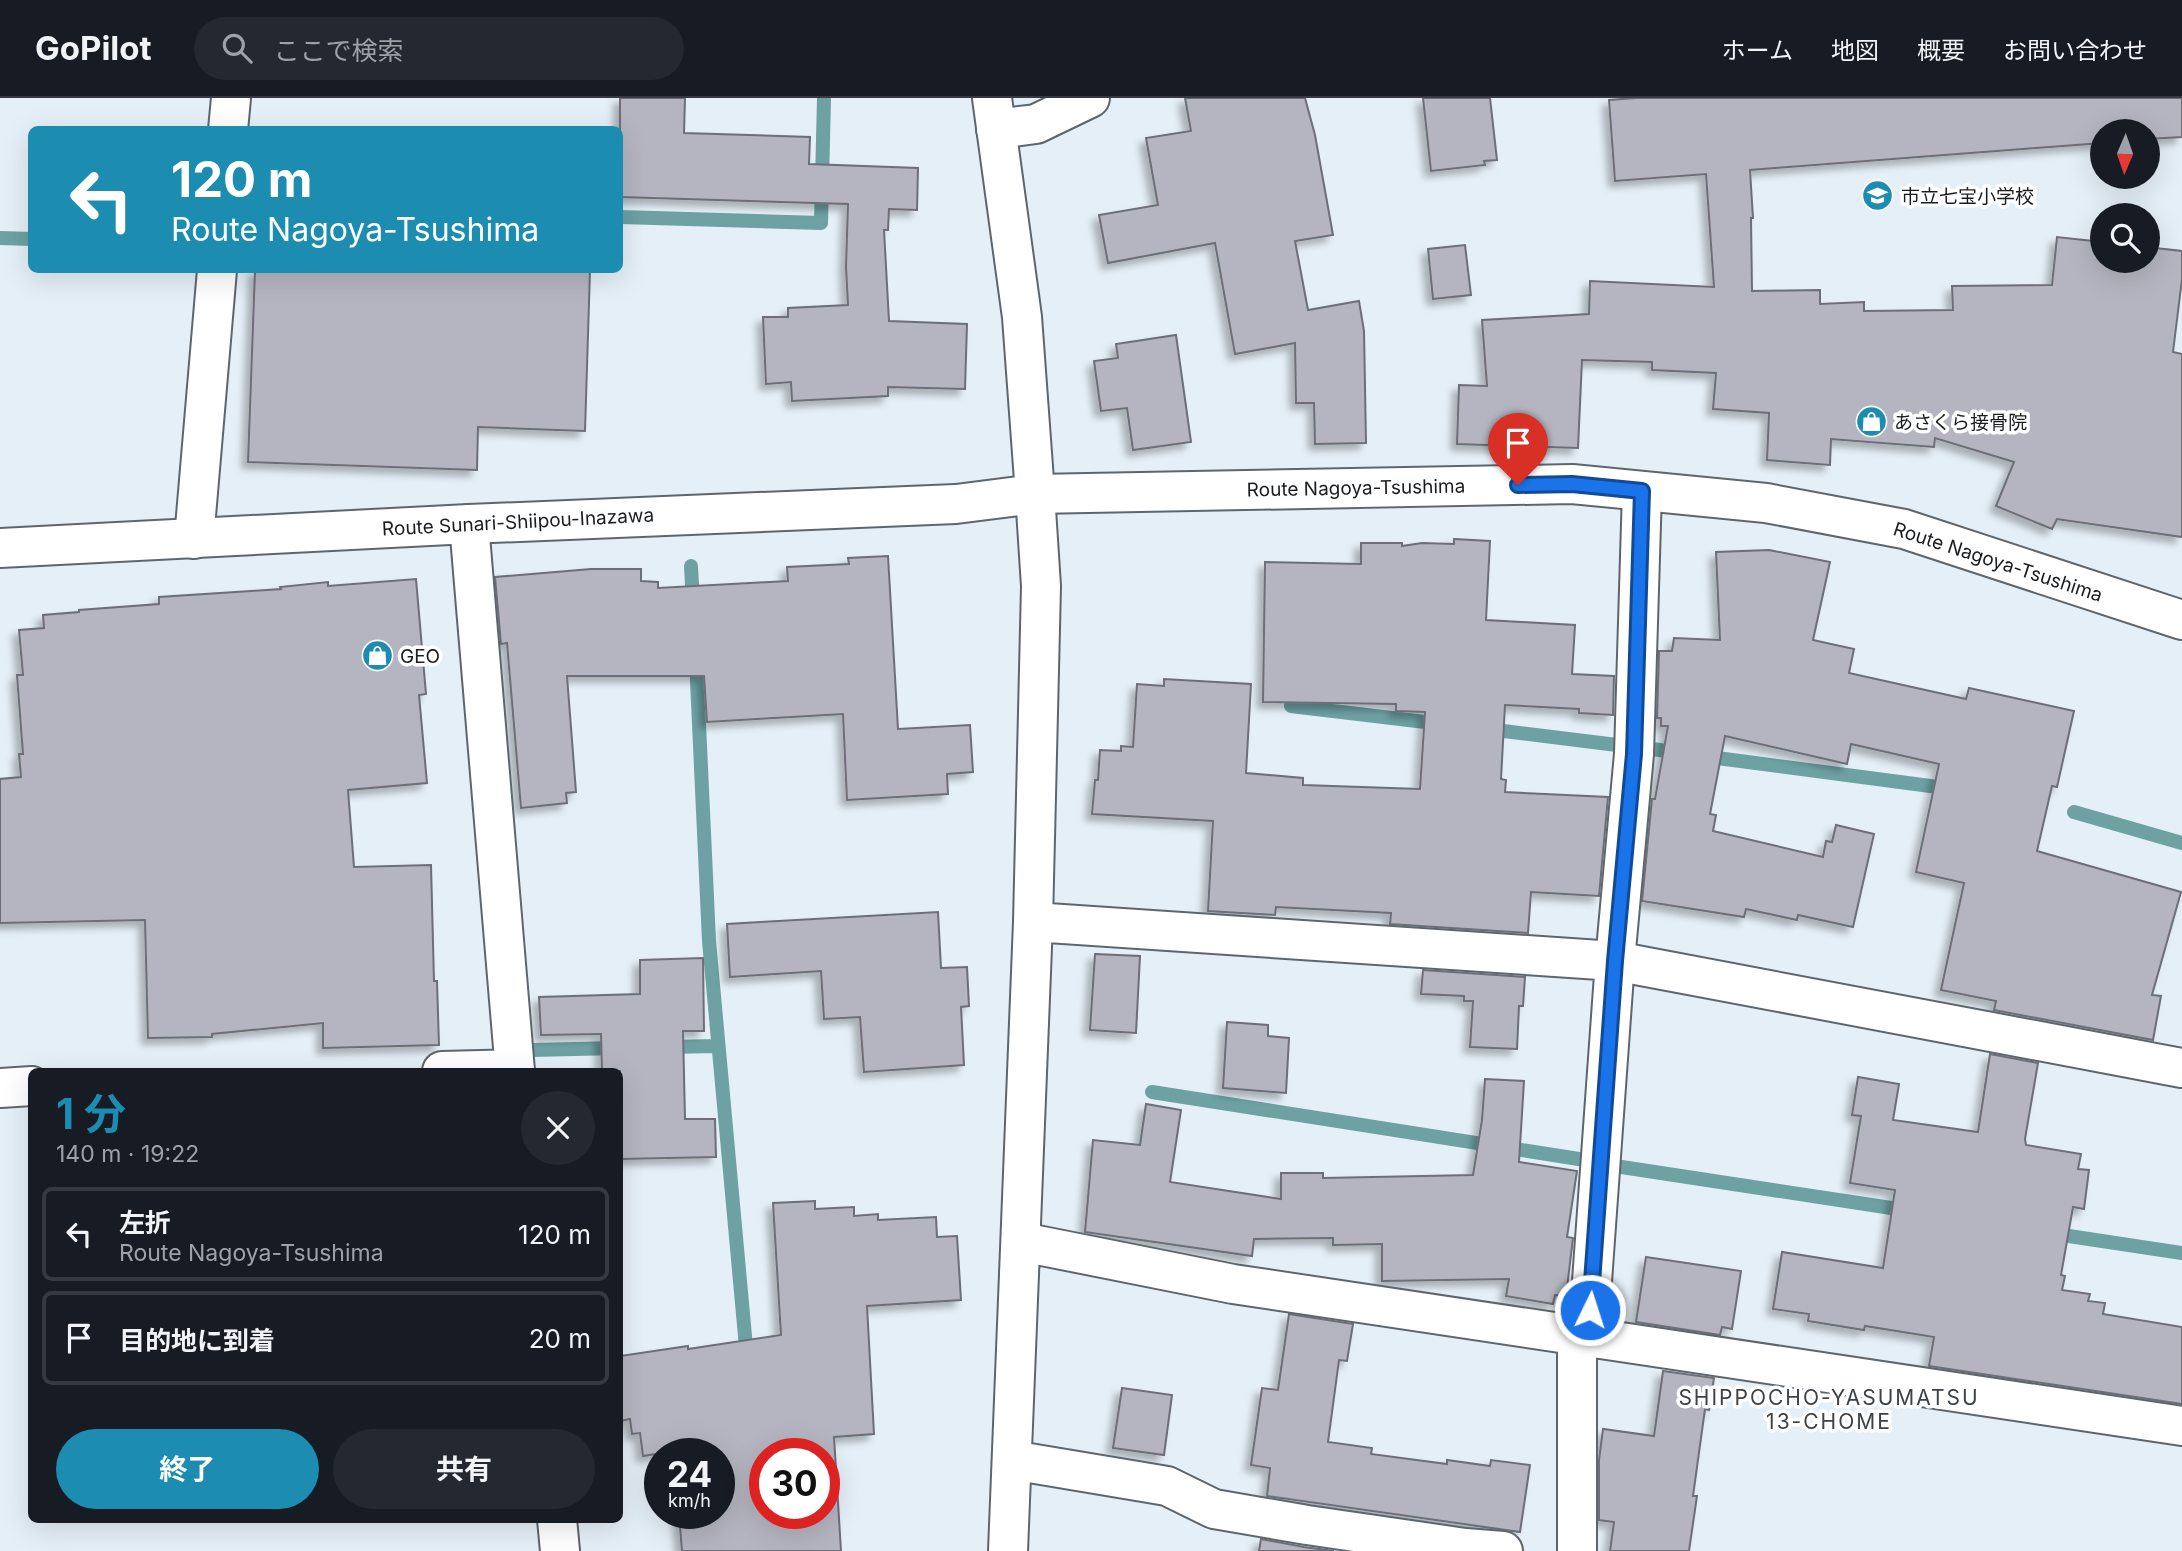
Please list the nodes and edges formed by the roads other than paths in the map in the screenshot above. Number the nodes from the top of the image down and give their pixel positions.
1 (231, 98) edge
2 (1090, 98) edge
3 (994, 113) edge
4 (228, 126) edge
5 (217, 273) edge
6 (1642, 491) junction
7 (1035, 494) junction
8 (469, 524) junction
9 (194, 539) junction
10 (0, 548) edge
11 (2182, 620) edge
12 (1033, 922) junction
13 (1615, 961) junction
14 (515, 1068) edge
15 (2182, 1068) edge
16 (28, 1086) edge
17 (0, 1088) edge
18 (1022, 1242) junction
19 (1583, 1336) junction
20 (2182, 1426) edge
21 (1012, 1460) junction
22 (557, 1523) edge
23 (1305, 1538) edge
24 (559, 1551) edge
25 (1008, 1551) edge
26 (1503, 1551) edge
27 (1577, 1551) edge

1 - 4 street
2 - 3 street
3 - 7 street
5 - 9 street
6 - 7 street, Route Nagoya-Tsushima
6 - 11 street, Route Nagoya-Tsushima
6 - 13 street
7 - 8 street, Route Sunari-Shiipou-Inazawa
7 - 12 street
8 - 9 street, Route Sunari-Shiipou-Inazawa
8 - 14 street
9 - 10 street, Route Sunari-Shiipou-Inazawa
12 - 13 street
12 - 18 street
13 - 15 street
13 - 19 street
16 - 17 street
18 - 19 street
18 - 21 street
19 - 20 street
19 - 27 street
21 - 23 street
21 - 25 street
22 - 24 street
23 - 26 street

